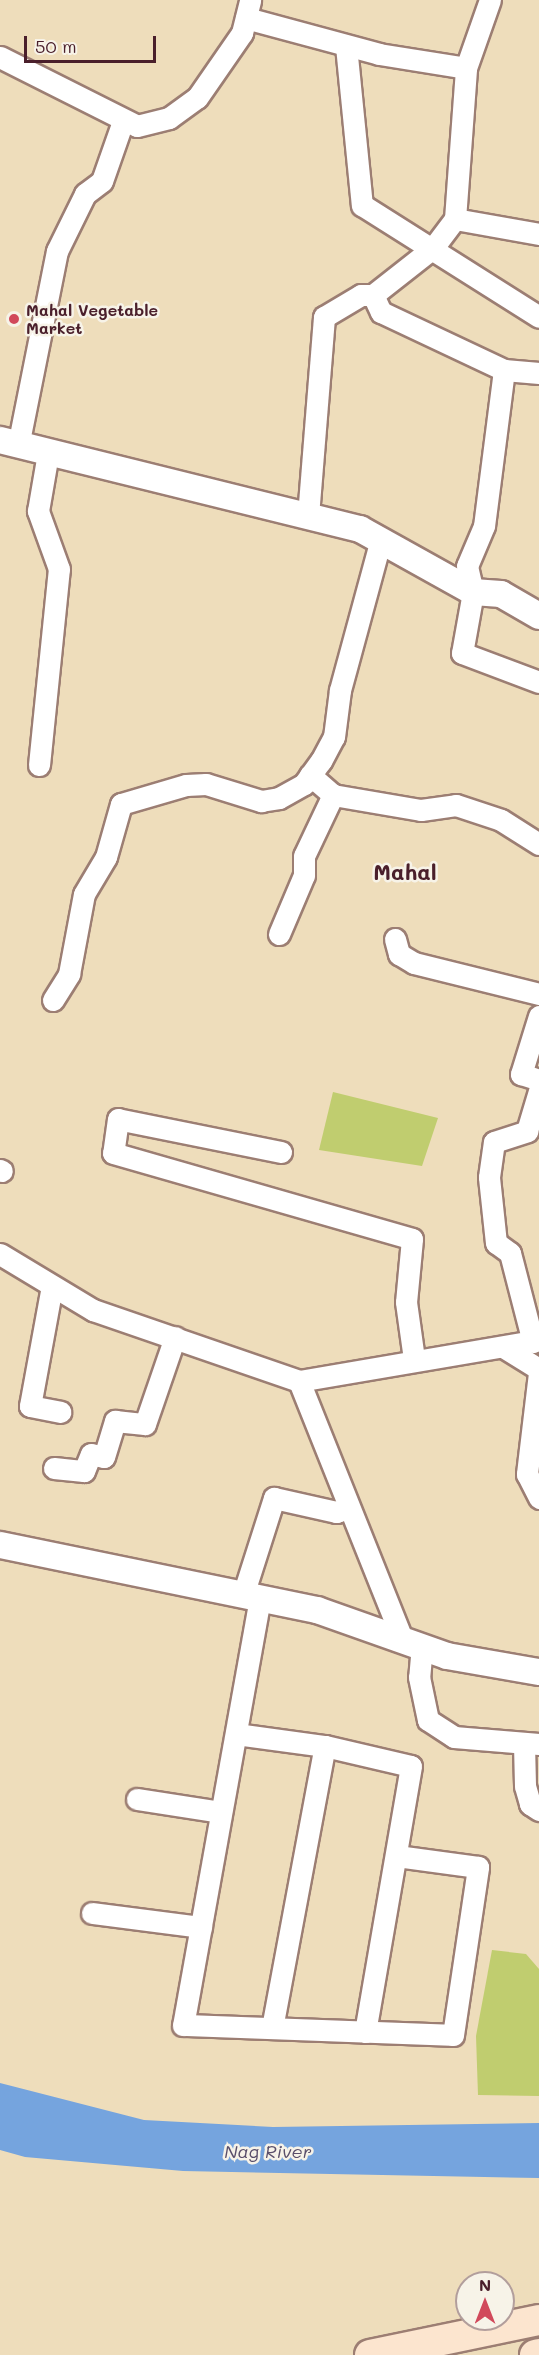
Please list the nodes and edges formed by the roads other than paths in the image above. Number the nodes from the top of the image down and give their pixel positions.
1 (490, 0) edge
2 (248, 9) edge
3 (346, 46) junction
4 (0, 57) edge
5 (466, 68) junction
6 (123, 121) junction
7 (454, 219) junction
8 (539, 234) edge
9 (433, 248) junction
10 (373, 295) junction
11 (539, 317) edge
12 (504, 370) junction
13 (539, 373) edge
14 (9, 443) edge
15 (48, 453) junction
16 (308, 516) junction
17 (381, 538) junction
18 (473, 592) junction
19 (539, 616) edge
20 (539, 682) edge
21 (39, 765) dead end
22 (310, 775) junction
23 (333, 795) junction
24 (539, 844) edge
25 (279, 934) dead end
26 (395, 939) dead end
27 (539, 994) edge
28 (53, 1000) dead end
29 (539, 1016) edge
30 (535, 1047) edge
31 (539, 1080) edge
32 (539, 1091) edge
33 (281, 1152) dead end
34 (0, 1254) edge
35 (52, 1286) junction
36 (175, 1337) junction
37 (536, 1341) edge
38 (505, 1348) junction
39 (414, 1359) junction
40 (539, 1371) edge
41 (299, 1381) junction
42 (60, 1412) dead end
43 (54, 1468) dead end
44 (539, 1498) edge
45 (348, 1508) junction
46 (0, 1545) edge
47 (251, 1596) junction
48 (411, 1641) junction
49 (539, 1672) edge
50 (236, 1734) junction
51 (531, 1744) edge
52 (325, 1746) junction
53 (137, 1799) dead end
54 (539, 1810) edge
55 (221, 1812) junction
56 (397, 1856) junction
57 (92, 1913) dead end
58 (201, 1927) junction
59 (272, 2028) junction
60 (365, 2032) junction
61 (539, 2320) edge
62 (370, 2355) edge

1 - 5 street
2 - 3 street
2 - 6 street
3 - 5 street
3 - 9 street
4 - 6 street
5 - 7 street
6 - 14 street
7 - 8 street
7 - 9 street
9 - 10 street
9 - 11 street
10 - 12 street
10 - 16 street
12 - 13 street
12 - 18 street
14 - 15 street
15 - 16 street
15 - 21 street
16 - 17 street
17 - 18 street
17 - 22 street
18 - 19 street
18 - 20 street
22 - 23 street
22 - 28 street
23 - 24 street
23 - 25 street
26 - 27 street
29 - 30 street
30 - 31 street
32 - 37 street
33 - 39 street
34 - 35 street
35 - 36 street
35 - 42 street
36 - 41 street
36 - 43 street
37 - 38 street
38 - 39 street
38 - 40 street
39 - 41 street
40 - 44 street
41 - 45 street
45 - 47 street
45 - 48 street
46 - 47 street
47 - 48 street
47 - 50 street
48 - 49 street
48 - 51 street
50 - 52 street
50 - 55 street
51 - 54 street
52 - 56 street
52 - 59 street
53 - 55 street
55 - 58 street
56 - 60 street
56 - 60 street
57 - 58 street
58 - 59 street
59 - 60 street
61 - 62 main road

